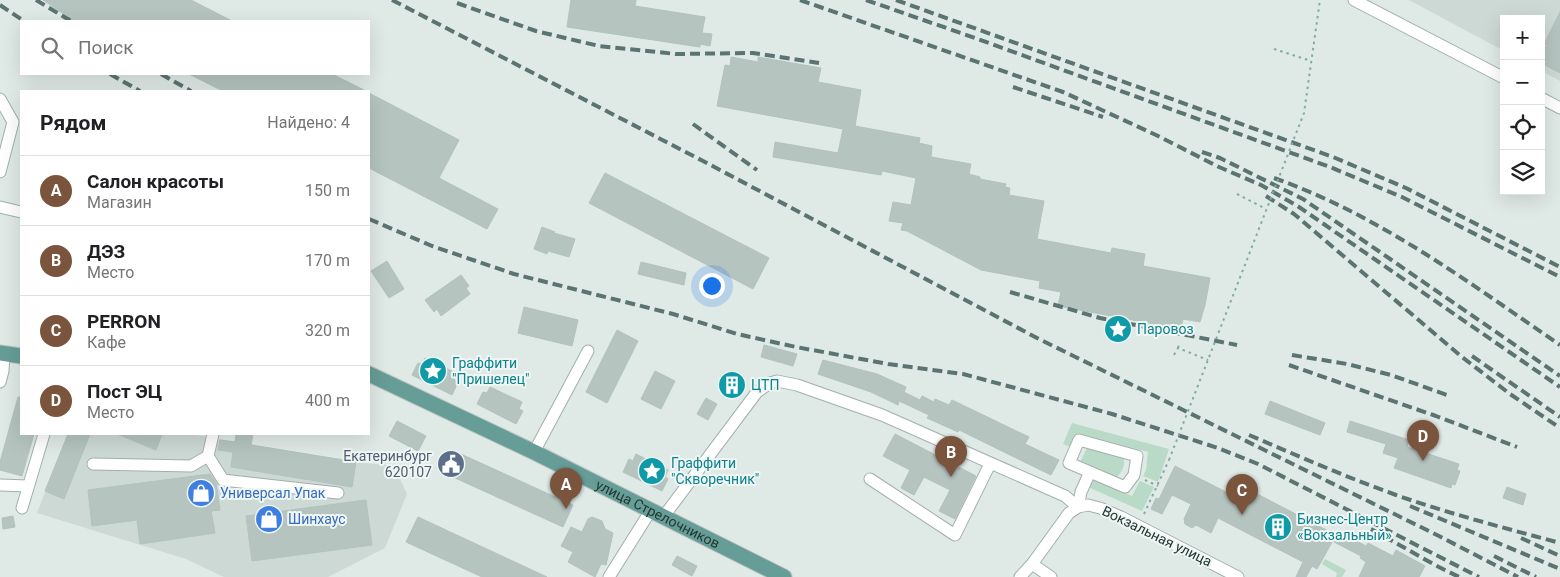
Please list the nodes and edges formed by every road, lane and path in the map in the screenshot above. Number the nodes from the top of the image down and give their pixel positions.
1 (1320, 0) edge
2 (1354, 0) edge
3 (1274, 50) dead end
4 (1311, 61) junction
5 (1500, 76) edge
6 (0, 99) edge
7 (1545, 100) edge
8 (1560, 108) edge
9 (0, 172) edge
10 (1237, 194) dead end
11 (0, 207) edge
12 (1266, 208) junction
13 (20, 212) edge
14 (1180, 342) dead end
15 (1178, 348) junction
16 (588, 351) dead end
17 (2, 353) edge
18 (1174, 355) dead end
19 (20, 356) edge
20 (1208, 360) junction
21 (370, 374) edge
22 (0, 382) edge
23 (44, 435) edge
24 (213, 435) edge
25 (534, 452) junction
26 (208, 456) junction
27 (93, 464) dead end
28 (990, 464) junction
29 (1090, 472) junction
30 (1134, 475) junction
31 (870, 479) dead end
32 (0, 486) edge
33 (28, 486) junction
34 (1158, 486) junction
35 (338, 492) dead end
36 (1078, 507) junction
37 (22, 508) dead end
38 (657, 513) junction
39 (1142, 518) dead end
40 (1032, 564) junction
41 (1214, 564) junction
42 (609, 577) edge
43 (784, 577) edge
44 (1020, 577) edge
45 (1051, 577) edge
46 (1215, 577) edge
47 (1238, 577) edge

1 - 4 path, bridge
2 - 5 street
3 - 4 path
4 - 12 path, bridge
6 - 9 street
7 - 8 street
10 - 12 path
11 - 13 street
12 - 20 path, bridge
14 - 15 path
15 - 18 path
15 - 20 path
16 - 25 street
17 - 19 main road
17 - 22 street
20 - 34 path, bridge
21 - 25 main road, улица Стрелочников
23 - 33 street
24 - 26 street
25 - 38 main road, улица Стрелочников
26 - 27 street
26 - 35 street
28 - 31 street
28 - 36 street
28 - 38 street
29 - 30 street
29 - 30 street
29 - 36 street
30 - 34 path
32 - 33 street
33 - 37 street
34 - 39 path
36 - 40 street
36 - 41 street, Вокзальная улица
38 - 42 street
38 - 43 main road, улица Стрелочников
40 - 44 street
40 - 45 street
41 - 46 street
41 - 47 street, Вокзальная улица

